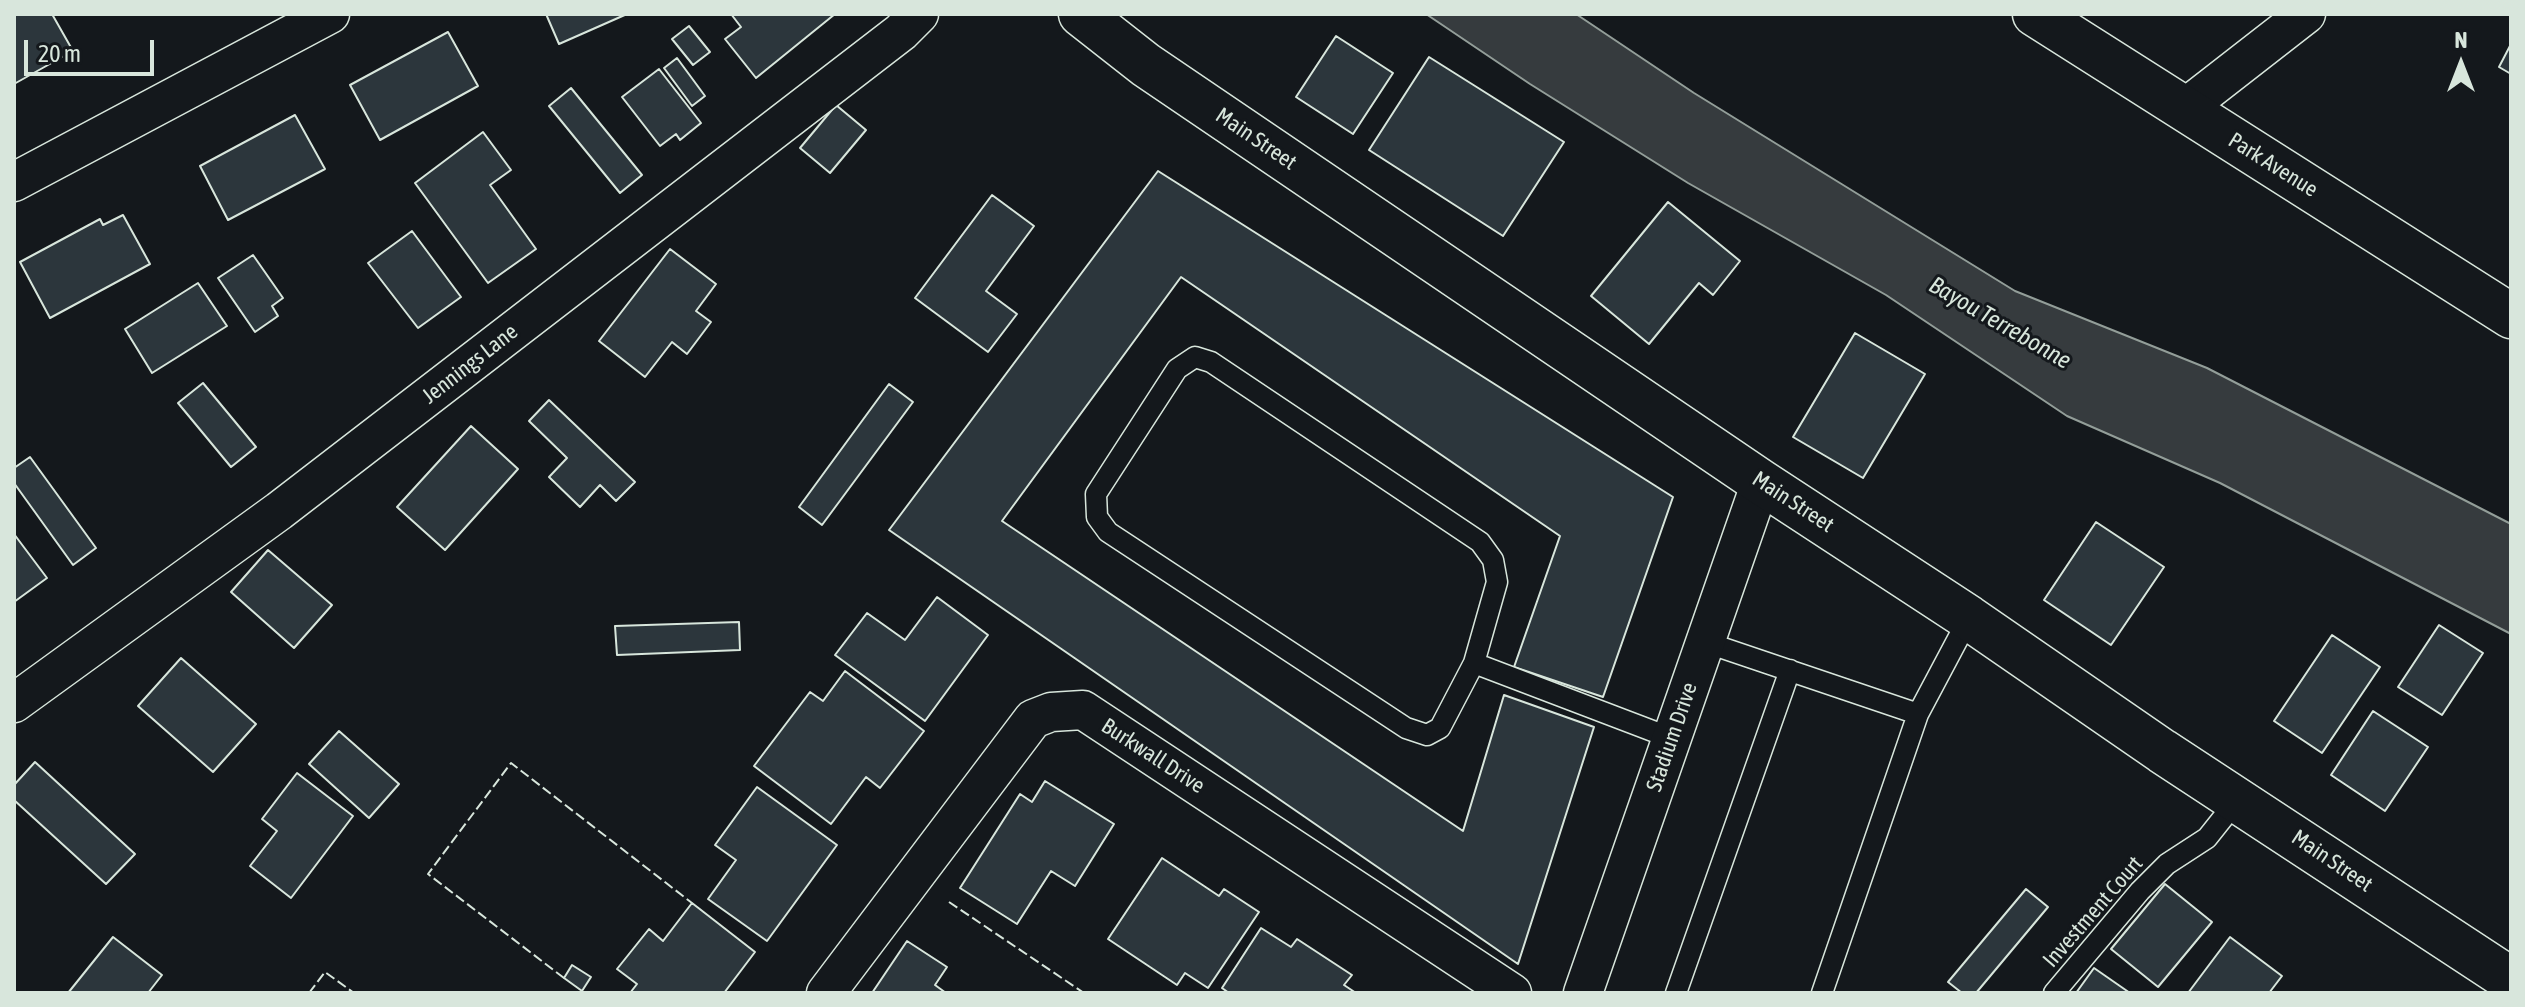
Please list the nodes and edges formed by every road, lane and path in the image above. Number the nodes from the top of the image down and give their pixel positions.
1 (330, 14) edge
2 (919, 14) edge
3 (1081, 14) edge
4 (2035, 14) edge
5 (2306, 14) edge
6 (2184, 109) junction
7 (14, 182) edge
8 (2511, 316) edge
9 (1761, 482) junction
10 (1969, 618) junction
11 (1705, 642) junction
12 (1474, 663) junction
13 (1790, 670) junction
14 (14, 703) edge
15 (1918, 714) junction
16 (1671, 738) junction
17 (2238, 799) junction
18 (2511, 980) edge
19 (826, 993) edge
20 (1512, 993) edge
21 (1583, 993) edge
22 (1676, 993) edge
23 (1822, 993) edge
24 (2054, 993) edge

1 - 7 street
2 - 14 street, Jennings Lane
3 - 9 main road, Main Street
4 - 6 main road, Park Avenue
5 - 6 street
6 - 8 main road, Park Avenue
9 - 10 main road, Main Street
9 - 11 street, Stadium Drive
10 - 15 lane
10 - 17 main road, Main Street
11 - 13 lane
11 - 16 street, Stadium Drive
12 - 12 lane
12 - 16 lane
13 - 15 lane
13 - 22 lane
15 - 23 lane
16 - 21 street, Stadium Drive
17 - 18 main road, Main Street
17 - 24 lane, Investment Court
19 - 20 street, Burkwall Drive

